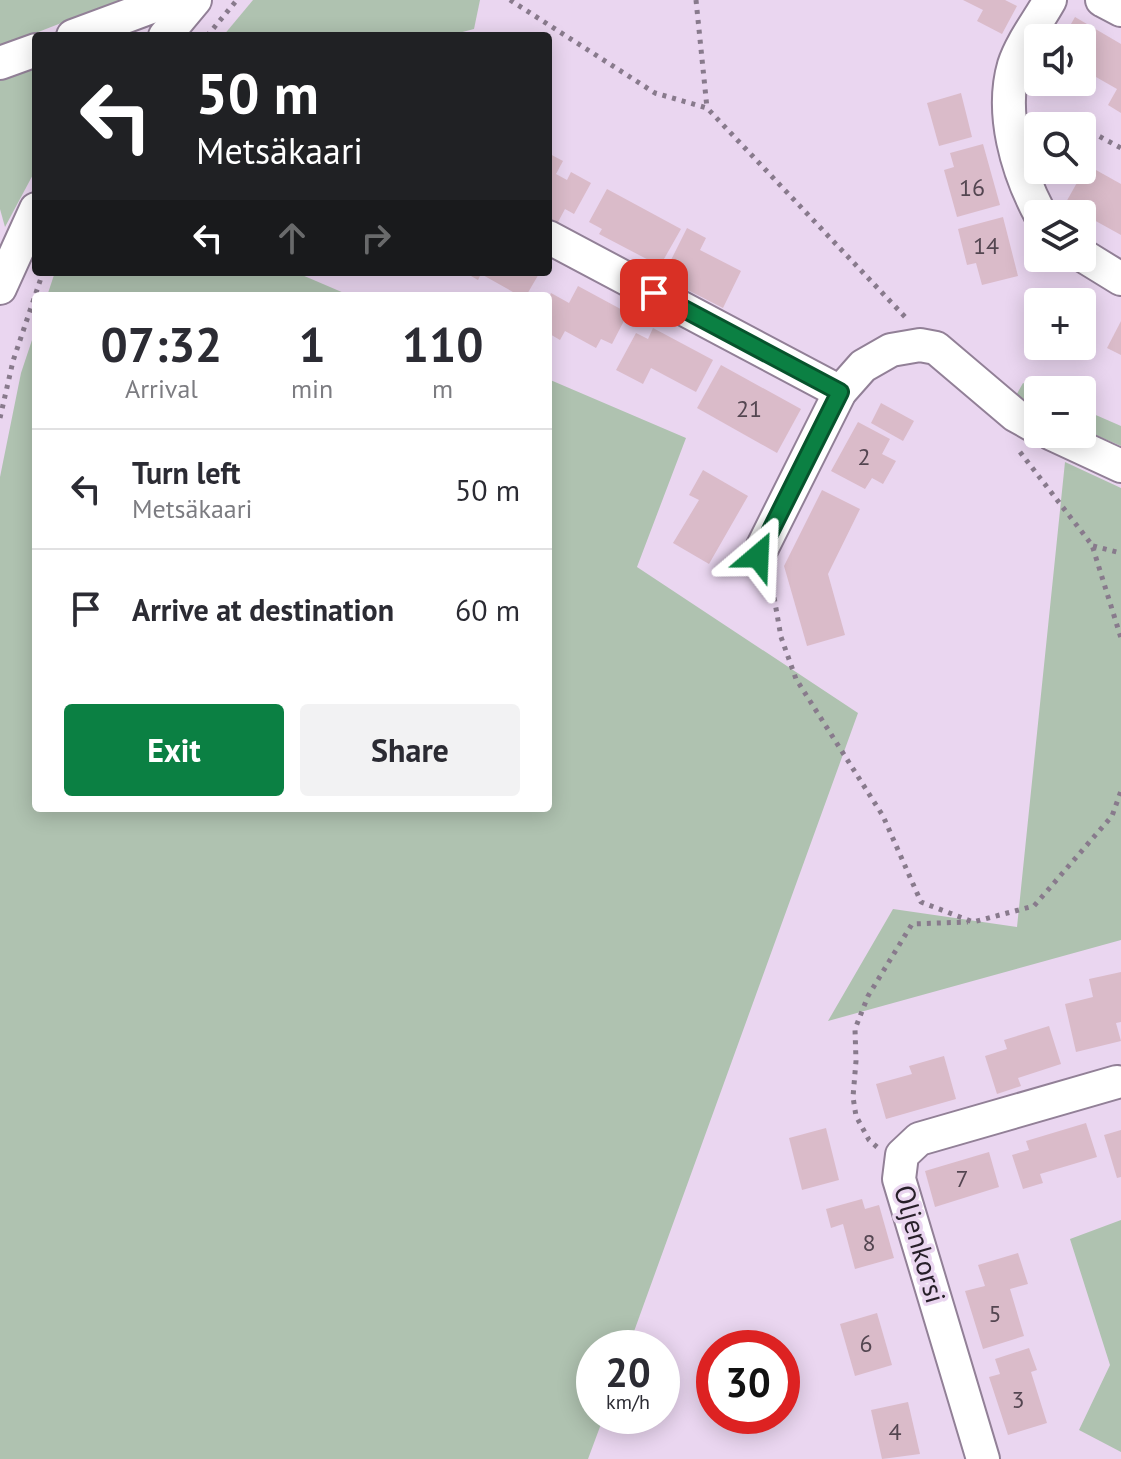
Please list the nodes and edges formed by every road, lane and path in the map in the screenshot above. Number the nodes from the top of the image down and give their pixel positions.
1 (170, 0) edge
2 (195, 0) edge
3 (237, 0) edge
4 (510, 0) edge
5 (696, 0) edge
6 (1050, 0) edge
7 (1102, 0) edge
8 (1121, 10) edge
9 (84, 32) edge
10 (168, 32) edge
11 (210, 32) edge
12 (32, 51) edge
13 (0, 63) edge
14 (707, 108) junction
15 (1096, 134) edge
16 (1121, 148) edge
17 (1034, 200) edge
18 (32, 216) edge
19 (552, 239) edge
20 (1096, 264) edge
21 (2, 270) edge
22 (1121, 279) edge
23 (32, 305) edge
24 (920, 345) junction
25 (840, 392) junction
26 (0, 418) edge
27 (1024, 432) edge
28 (1034, 448) edge
29 (1082, 448) edge
30 (1121, 466) edge
31 (1092, 545) junction
32 (1121, 553) edge
33 (758, 556) joint
34 (1121, 638) edge
35 (1121, 791) edge
36 (973, 922) junction
37 (1117, 1082) dead end
38 (869, 1140) dead end
39 (983, 1459) edge

1 - 9 street
2 - 10 street
3 - 11 path
4 - 14 path
5 - 14 path
6 - 17 street
7 - 8 street
12 - 13 street
14 - 24 path
15 - 16 path
18 - 21 street
19 - 25 street
20 - 22 street
23 - 26 path
24 - 25 street
24 - 27 street
25 - 33 street
28 - 31 path
29 - 30 street
31 - 32 path
31 - 34 path
33 - 36 path
35 - 36 path
36 - 38 path
37 - 39 street, Oljenkorsi

